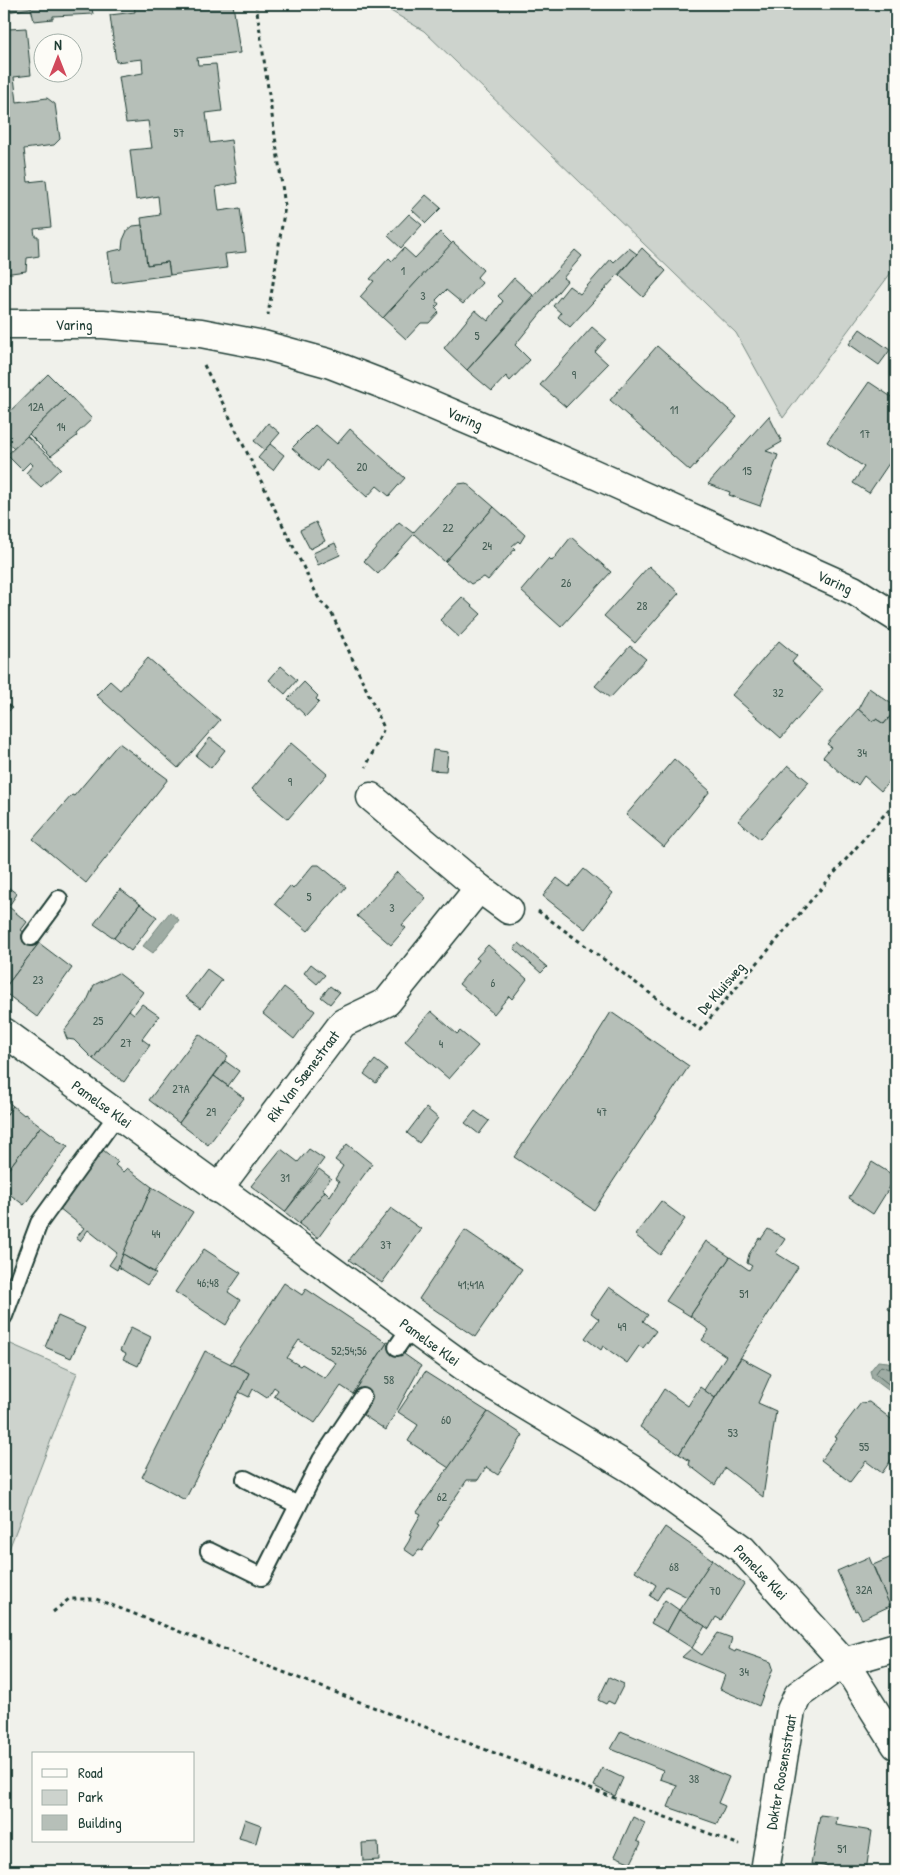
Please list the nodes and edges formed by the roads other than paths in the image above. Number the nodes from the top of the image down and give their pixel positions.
1 (4, 324) edge
2 (896, 617) edge
3 (371, 797) road end
4 (479, 888) junction
5 (59, 899) dead end
6 (509, 910) road end
7 (31, 937) dead end
8 (4, 1032) edge
9 (117, 1115) junction
10 (218, 1189) junction
11 (4, 1316) edge
12 (363, 1397) dead end
13 (245, 1478) dead end
14 (298, 1504) junction
15 (208, 1551) dead end
16 (896, 1647) edge
17 (844, 1662) junction
18 (896, 1745) edge
19 (766, 1864) edge

1 - 2 street, Varing
3 - 4 street
4 - 6 street
4 - 10 street, Rik Van Saenestraat
5 - 7 lane
8 - 9 street, Pamelse Klei
9 - 10 street, Pamelse Klei
9 - 11 lane
10 - 17 street, Pamelse Klei
12 - 14 lane
13 - 14 lane
14 - 15 lane
16 - 17 street, Dokter Roosensstraat
17 - 18 street, Pamelse Klei
17 - 19 street, Dokter Roosensstraat

